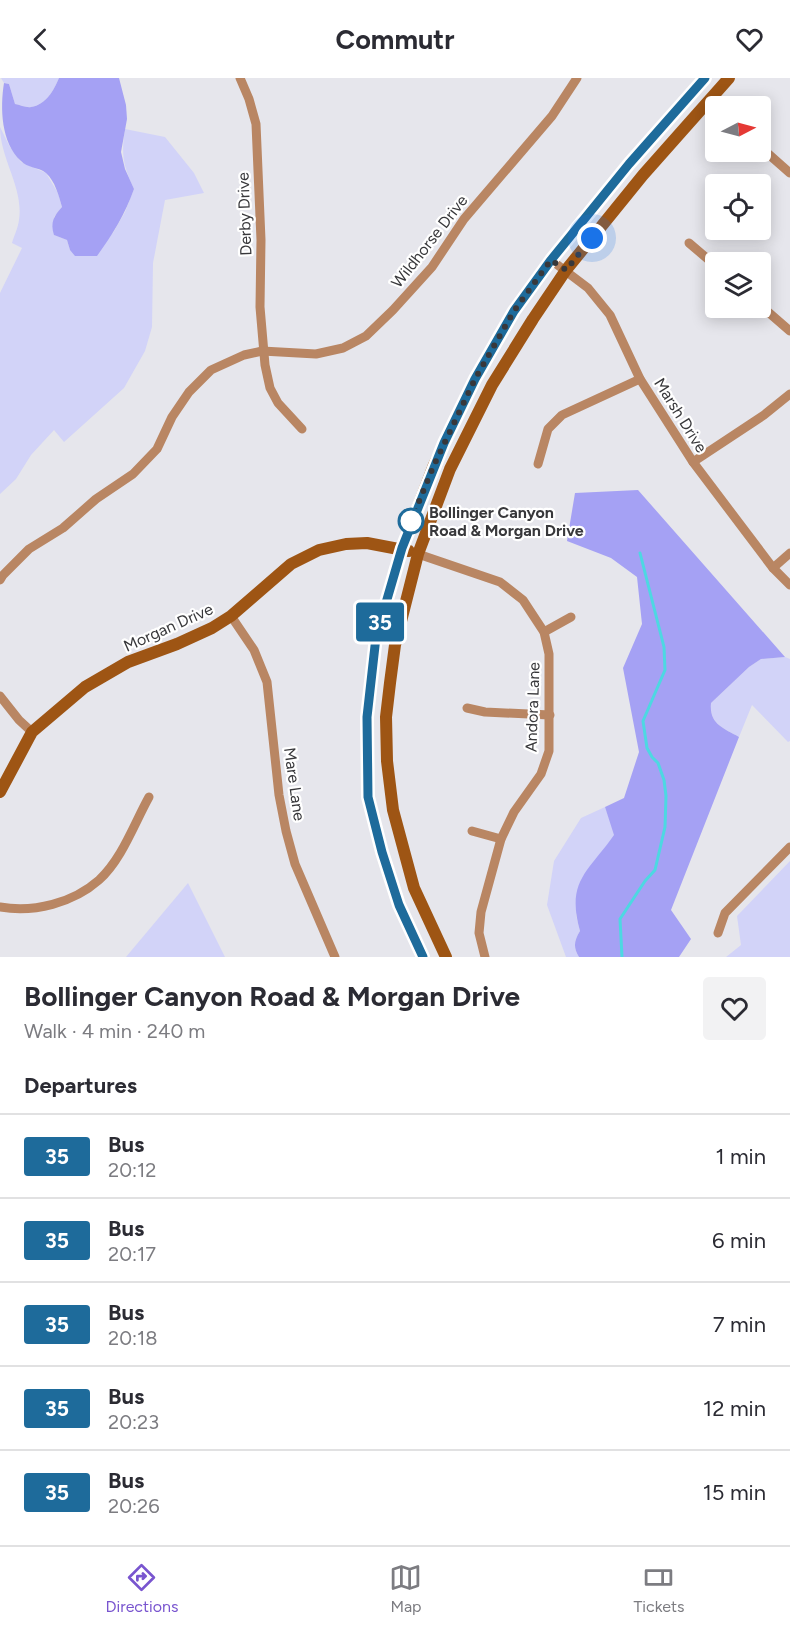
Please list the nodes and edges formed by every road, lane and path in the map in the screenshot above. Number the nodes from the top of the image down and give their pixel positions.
1 (240, 78) edge
2 (577, 78) edge
3 (705, 78) edge
4 (729, 78) edge
5 (771, 156) edge
6 (790, 173) edge
7 (689, 243) dead end
8 (705, 257) edge
9 (551, 260) junction
10 (566, 270) junction
11 (771, 315) edge
12 (790, 331) edge
13 (262, 351) junction
14 (640, 379) junction
15 (790, 394) edge
16 (302, 429) dead end
17 (693, 462) junction
18 (538, 464) dead end
19 (402, 548) junction
20 (790, 553) edge
21 (418, 554) junction
22 (773, 568) junction
23 (0, 580) edge
24 (790, 585) edge
25 (231, 616) junction
26 (571, 617) dead end
27 (544, 632) junction
28 (0, 696) edge
29 (466, 708) dead end
30 (549, 715) junction
31 (32, 732) junction
32 (0, 792) edge
33 (149, 797) dead end
34 (472, 831) dead end
35 (501, 839) junction
36 (790, 847) edge
37 (0, 907) edge
38 (718, 933) dead end
39 (335, 957) edge
40 (423, 957) edge
41 (446, 957) edge
42 (484, 957) edge

1 - 13 street, Derby Drive
2 - 13 street, Wildhorse Drive
3 - 9 main road
4 - 10 main road
5 - 6 street
7 - 8 street
9 - 10 street, Marsh Drive
9 - 19 main road
10 - 14 street, Marsh Drive
10 - 21 main road
11 - 12 street
13 - 16 street, Derby Drive
13 - 23 street, Wildhorse Drive
14 - 17 street, Marsh Drive
14 - 18 street
15 - 17 street
17 - 22 street, Marsh Drive
19 - 21 main road, Morgan Drive
19 - 25 main road, Morgan Drive
19 - 40 main road
20 - 22 street
21 - 27 street, Andora Lane
21 - 41 main road
22 - 24 street, Marsh Drive
25 - 31 main road, Morgan Drive
25 - 39 street, Mare Lane
26 - 27 street
27 - 30 street, Andora Lane
28 - 31 street
29 - 30 street
30 - 35 street, Andora Lane
31 - 32 main road, Morgan Drive
33 - 37 street
34 - 35 street
35 - 42 street, Andora Lane
36 - 38 street

